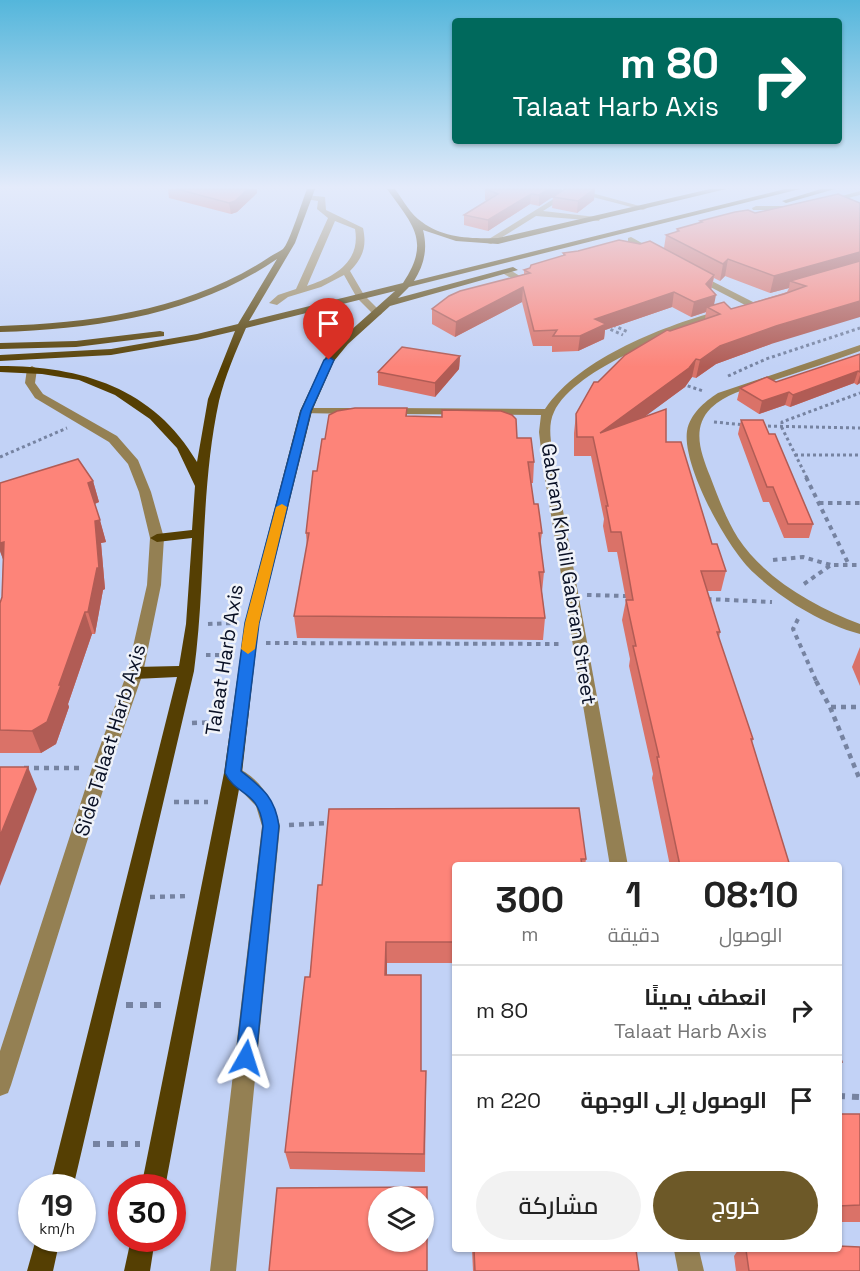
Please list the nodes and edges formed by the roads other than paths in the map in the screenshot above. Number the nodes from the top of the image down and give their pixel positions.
1 (285, 248) edge
2 (288, 248) edge
3 (319, 248) edge
4 (359, 248) edge
5 (421, 248) edge
6 (484, 248) edge
7 (519, 248) edge
8 (560, 248) edge
9 (597, 248) edge
10 (646, 248) edge
11 (668, 261) edge
12 (541, 262) edge
13 (345, 271) junction
14 (686, 271) edge
15 (507, 272) junction
16 (523, 281) edge
17 (300, 291) junction
18 (274, 303) dead end
19 (383, 309) junction
20 (57, 327) junction
21 (0, 329) edge
22 (0, 346) edge
23 (860, 348) edge
24 (0, 358) edge
25 (0, 369) edge
26 (32, 369) junction
27 (306, 411) junction
28 (548, 412) junction
29 (200, 492) junction
30 (198, 533) junction
31 (158, 538) junction
32 (860, 629) edge
33 (187, 663) junction
34 (135, 673) junction
35 (232, 773) junction
36 (619, 862) edge
37 (0, 1085) edge
38 (64, 1174) edge
39 (156, 1174) edge
40 (45, 1252) edge
41 (141, 1252) edge
42 (687, 1252) edge
43 (40, 1271) edge
44 (137, 1271) edge
45 (223, 1271) edge
46 (691, 1271) edge

1 - 20 main road
2 - 29 main road, Talaat Harb Axis
3 - 17 street
4 - 13 street
5 - 19 main road, Talaat Harb Axis
6 - 15 main road
7 - 22 main road
8 - 24 main road
9 - 12 main road
10 - 11 street
13 - 17 street
13 - 19 street
14 - 28 street
15 - 16 street
15 - 19 main road
17 - 18 street
19 - 27 main road, Talaat Harb Axis
20 - 21 main road
20 - 26 main road
23 - 32 street
25 - 26 main road
26 - 29 main road
26 - 31 street, Side Talaat Harb Axis
27 - 28 street
27 - 35 main road, Talaat Harb Axis
28 - 36 street, Gabran Khalil Gabran Street
29 - 30 main road, Talaat Harb Axis
30 - 31 main road
30 - 33 main road, Talaat Harb Axis
31 - 34 street, Side Talaat Harb Axis
33 - 34 main road
33 - 38 main road, Talaat Harb Axis
34 - 37 street, Side Talaat Harb Axis
35 - 39 main road, Talaat Harb Axis
35 - 45 street
40 - 43 main road
41 - 44 main road
42 - 46 street

